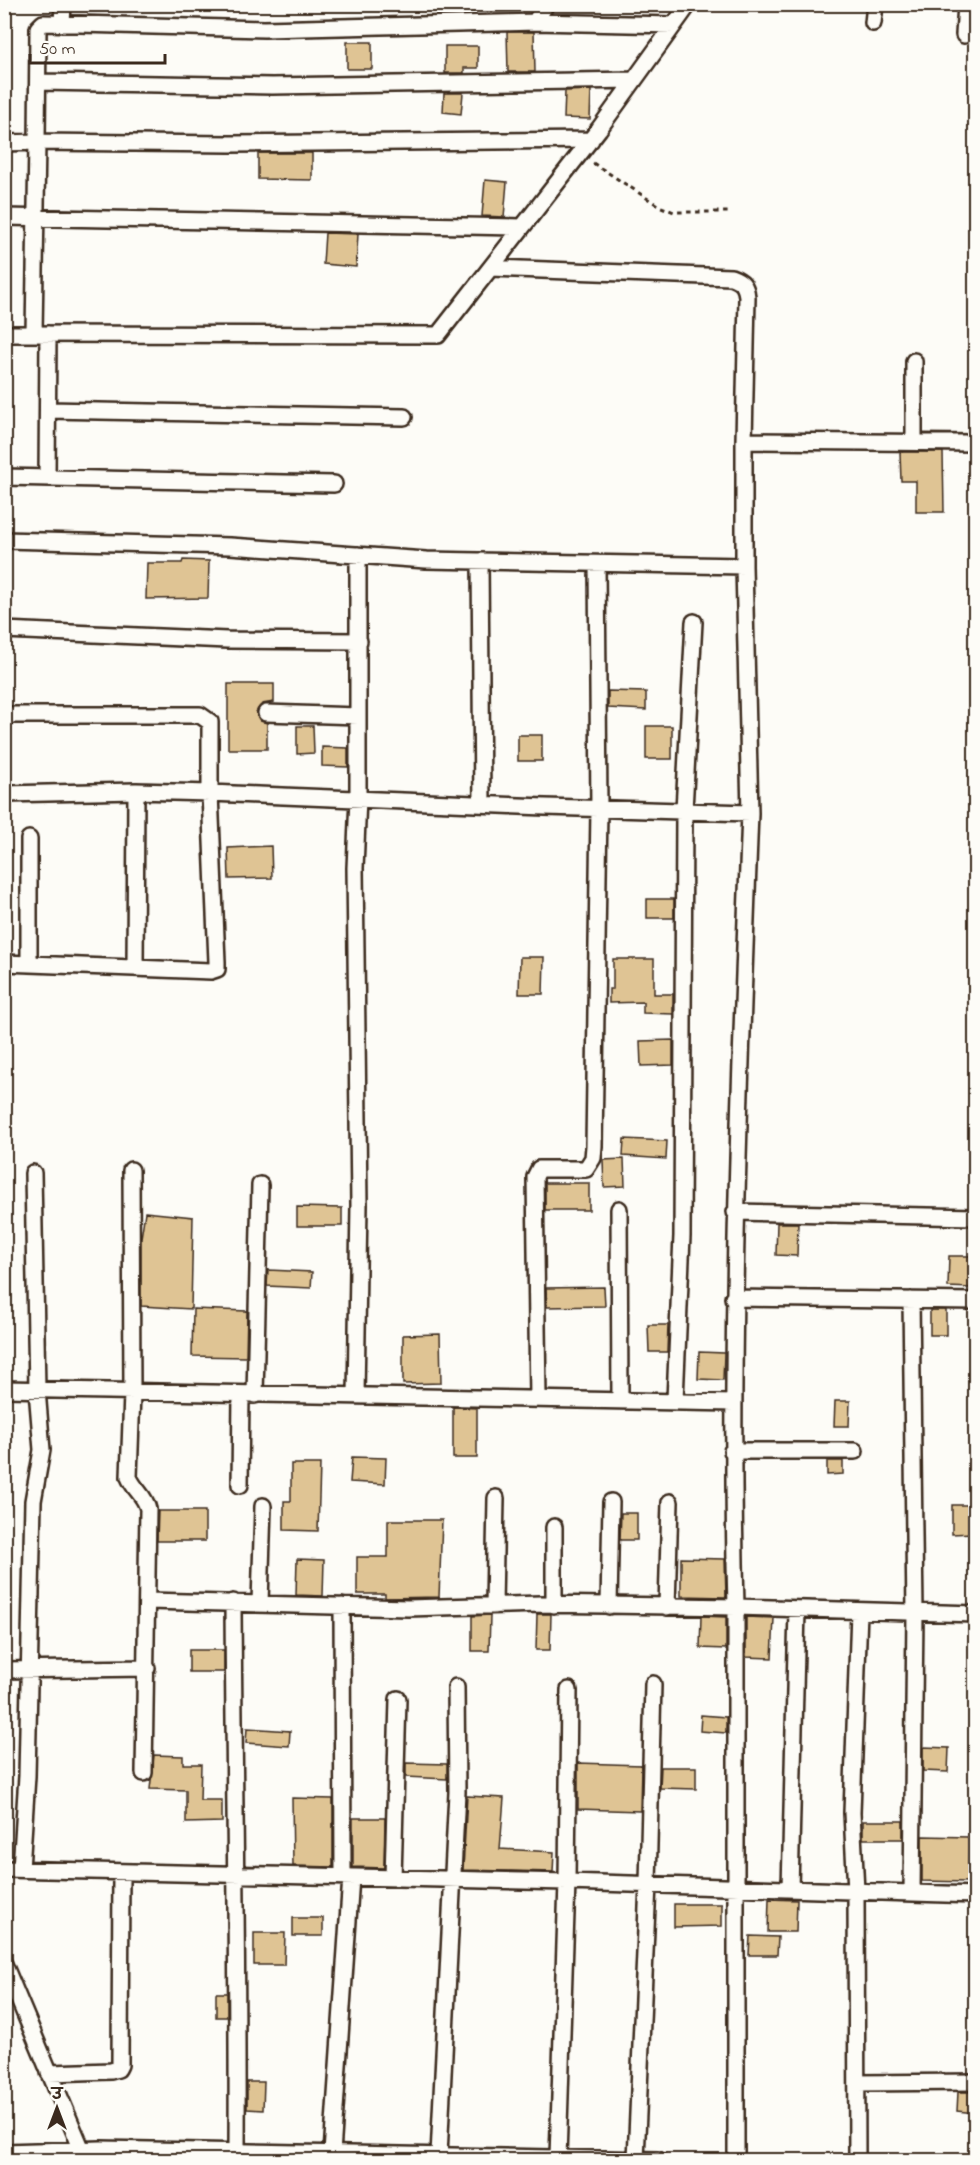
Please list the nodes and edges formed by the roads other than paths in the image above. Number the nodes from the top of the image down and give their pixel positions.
1 (63, 4) edge
2 (546, 4) edge
3 (689, 4) edge
4 (875, 4) edge
5 (966, 4) edge
6 (535, 22) junction
7 (873, 23) dead end
8 (62, 24) junction
9 (674, 26) junction
10 (964, 35) dead end
11 (634, 80) junction
12 (39, 82) junction
13 (591, 140) junction
14 (37, 142) junction
15 (4, 143) edge
16 (4, 217) edge
17 (36, 218) junction
18 (522, 227) junction
19 (491, 268) junction
20 (4, 334) edge
21 (41, 334) junction
22 (914, 361) dead end
23 (48, 410) junction
24 (404, 417) dead end
25 (744, 441) junction
26 (914, 442) junction
27 (975, 443) edge
28 (4, 477) edge
29 (47, 478) junction
30 (333, 484) dead end
31 (4, 540) edge
32 (358, 555) junction
33 (480, 561) junction
34 (597, 564) junction
35 (744, 566) junction
36 (694, 622) dead end
37 (4, 630) edge
38 (359, 641) junction
39 (266, 713) dead end
40 (4, 715) edge
41 (358, 716) junction
42 (136, 791) junction
43 (210, 793) junction
44 (4, 794) edge
45 (358, 798) junction
46 (482, 804) junction
47 (599, 808) junction
48 (684, 810) junction
49 (750, 813) junction
50 (29, 839) dead end
51 (4, 963) edge
52 (29, 963) junction
53 (135, 967) junction
54 (131, 1170) dead end
55 (33, 1173) dead end
56 (260, 1185) dead end
57 (619, 1209) dead end
58 (735, 1212) junction
59 (975, 1217) edge
60 (733, 1298) junction
61 (911, 1300) junction
62 (975, 1301) edge
63 (4, 1389) edge
64 (37, 1390) junction
65 (132, 1393) junction
66 (248, 1394) junction
67 (356, 1396) junction
68 (538, 1398) junction
69 (620, 1400) junction
70 (675, 1400) junction
71 (734, 1403) junction
72 (855, 1450) dead end
73 (732, 1451) junction
74 (240, 1485) dead end
75 (496, 1498) dead end
76 (611, 1502) dead end
77 (670, 1502) dead end
78 (263, 1506) dead end
79 (554, 1527) dead end
80 (148, 1601) junction
81 (233, 1602) junction
82 (260, 1603) junction
83 (554, 1605) junction
84 (342, 1606) junction
85 (494, 1606) junction
86 (609, 1606) junction
87 (667, 1607) junction
88 (736, 1608) junction
89 (797, 1610) junction
90 (859, 1611) junction
91 (915, 1613) junction
92 (975, 1614) edge
93 (147, 1668) junction
94 (4, 1670) edge
95 (28, 1670) junction
96 (653, 1684) dead end
97 (456, 1688) dead end
98 (569, 1690) dead end
99 (398, 1699) dead end
100 (144, 1773) dead end
101 (4, 1869) edge
102 (21, 1869) junction
103 (121, 1872) junction
104 (235, 1875) junction
105 (347, 1877) junction
106 (393, 1878) junction
107 (451, 1879) junction
108 (567, 1882) junction
109 (648, 1884) junction
110 (737, 1887) junction
111 (790, 1889) junction
112 (856, 1891) junction
113 (912, 1893) junction
114 (975, 1895) edge
115 (4, 1964) edge
116 (49, 2073) junction
117 (975, 2082) edge
118 (857, 2083) junction
119 (82, 2150) junction
120 (237, 2151) junction
121 (4, 2152) edge
122 (332, 2153) junction
123 (439, 2155) junction
124 (558, 2157) junction
125 (604, 2159) edge
126 (636, 2159) edge
127 (658, 2160) edge
128 (736, 2160) edge
129 (857, 2160) edge

1 - 8 street
2 - 6 street
3 - 9 street
4 - 7 street
5 - 10 street
6 - 8 street
6 - 9 street
8 - 12 street
9 - 11 street
11 - 12 street
11 - 13 street
12 - 14 street
13 - 14 street
13 - 18 street
14 - 15 street
14 - 17 street
16 - 17 street
17 - 18 street
17 - 21 street
18 - 19 street
19 - 21 street
19 - 25 street
20 - 21 street
21 - 23 street
22 - 26 street
23 - 24 street
23 - 29 street
25 - 26 street
25 - 35 street
26 - 27 street
28 - 29 street
29 - 30 street
31 - 32 street
32 - 33 street
32 - 38 street
33 - 34 street
33 - 46 street
34 - 35 street
34 - 47 street
35 - 49 street
36 - 48 street
37 - 38 street
38 - 41 street
39 - 41 street
40 - 43 street
41 - 45 street
42 - 43 street
42 - 44 street
42 - 53 street
43 - 45 street
43 - 53 street
45 - 46 street
45 - 67 street
46 - 47 street
47 - 48 street
47 - 68 street
48 - 49 street
48 - 70 street
49 - 58 street
50 - 52 street
51 - 52 street
52 - 53 street
54 - 65 street
55 - 64 street
56 - 66 street
57 - 69 street
58 - 59 street
58 - 60 street
60 - 61 street
60 - 71 street
61 - 62 street
61 - 91 street
63 - 64 street
64 - 65 street
64 - 95 street
65 - 66 street
65 - 80 street
66 - 67 street
66 - 74 street
67 - 68 street
68 - 69 street
69 - 70 street
70 - 71 street
71 - 73 street
72 - 73 street
73 - 88 street
75 - 85 street
76 - 86 street
77 - 87 street
78 - 82 street
79 - 83 street
80 - 81 street
80 - 93 street
81 - 82 street
81 - 104 street
82 - 84 street
83 - 85 street
83 - 86 street
84 - 85 street
84 - 105 street
86 - 87 street
87 - 88 street
88 - 89 street
88 - 110 street
89 - 90 street
89 - 111 street
90 - 91 street
90 - 112 street
91 - 92 street
91 - 113 street
93 - 95 street
93 - 100 street
94 - 95 street
95 - 102 street
96 - 109 street
97 - 107 street
98 - 108 street
99 - 106 street
101 - 102 street
102 - 103 street
103 - 104 street
103 - 116 street
104 - 105 street
104 - 120 street
105 - 106 street
105 - 122 street
106 - 107 street
107 - 108 street
107 - 123 street
108 - 109 street
108 - 124 street
109 - 110 street
109 - 126 street
110 - 111 street
110 - 128 street
111 - 112 street
112 - 113 street
112 - 118 street
113 - 114 street
115 - 116 street
116 - 119 street
117 - 118 street
118 - 129 street
119 - 120 street
119 - 121 street
120 - 122 street
122 - 123 street
123 - 124 street
124 - 125 street
125 - 126 street
126 - 127 street

